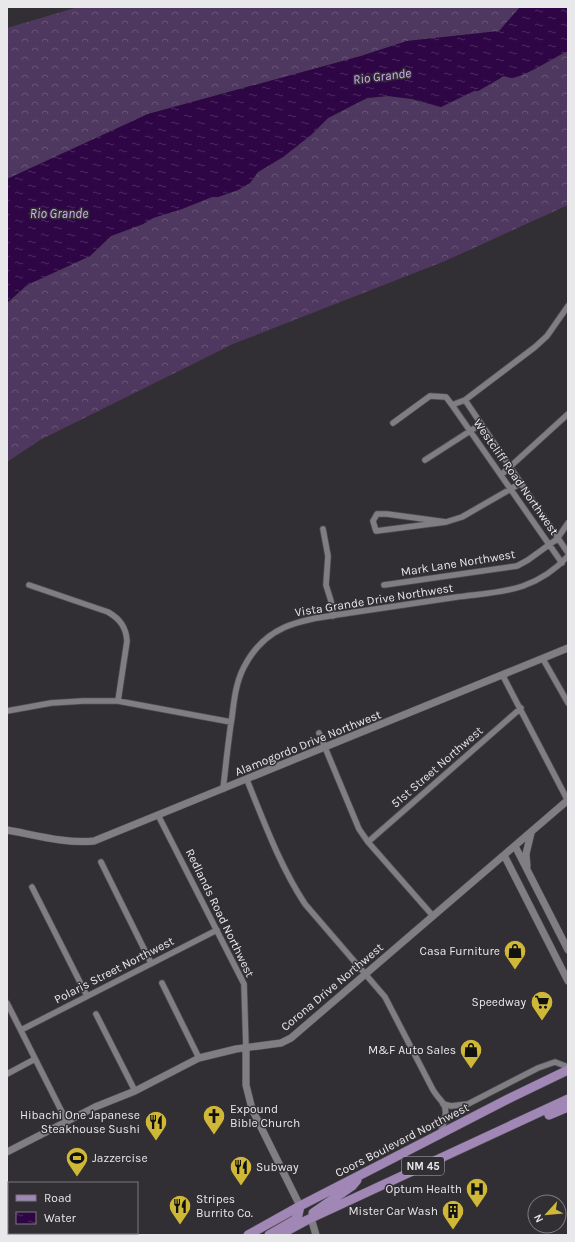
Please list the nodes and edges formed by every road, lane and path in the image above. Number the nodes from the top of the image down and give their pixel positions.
1 (568, 306) edge
2 (465, 400) junction
3 (452, 405) junction
4 (568, 414) edge
5 (393, 423) dead end
6 (481, 424) junction
7 (470, 430) junction
8 (425, 460) dead end
9 (510, 466) junction
10 (501, 475) junction
11 (521, 483) junction
12 (511, 490) junction
13 (446, 522) junction
14 (568, 523) edge
15 (323, 529) dead end
16 (557, 538) junction
17 (550, 545) junction
18 (568, 554) edge
19 (562, 563) junction
20 (29, 585) dead end
21 (384, 586) dead end
22 (333, 616) junction
23 (568, 648) edge
24 (543, 659) junction
25 (504, 676) junction
26 (118, 701) junction
27 (568, 703) edge
28 (520, 708) junction
29 (7, 711) edge
30 (231, 722) junction
31 (319, 733) dead end
32 (325, 748) junction
33 (247, 780) junction
34 (223, 789) junction
35 (568, 800) edge
36 (158, 814) junction
37 (7, 830) edge
38 (532, 831) junction
39 (368, 842) junction
40 (515, 846) junction
41 (504, 854) junction
42 (101, 862) dead end
43 (527, 870) junction
44 (32, 887) dead end
45 (546, 909) junction
46 (535, 915) junction
47 (433, 916) junction
48 (217, 930) junction
49 (568, 950) edge
50 (151, 963) junction
51 (366, 974) junction
52 (568, 981) edge
53 (162, 983) dead end
54 (87, 996) junction
55 (7, 1003) edge
56 (96, 1014) dead end
57 (21, 1030) junction
58 (246, 1048) junction
59 (199, 1058) junction
60 (35, 1059) junction
61 (568, 1067) edge
62 (568, 1070) edge
63 (7, 1074) edge
64 (135, 1091) junction
65 (568, 1099) edge
66 (443, 1104) junction
67 (568, 1107) edge
68 (532, 1117) junction
69 (67, 1122) junction
70 (440, 1134) junction
71 (7, 1152) edge
72 (362, 1174) junction
73 (300, 1206) junction
74 (311, 1218) junction
75 (248, 1235) edge
76 (269, 1235) edge
77 (279, 1235) edge
78 (316, 1235) edge

1 - 2 street
2 - 3 street
2 - 6 street, Westcliff Road Northwest
3 - 5 street
3 - 7 street, Westcliff Road Northwest
4 - 9 street
6 - 7 street
6 - 9 street, Westcliff Road Northwest
7 - 8 street
7 - 10 street, Westcliff Road Northwest
9 - 10 street
9 - 11 street, Westcliff Road Northwest
10 - 12 street, Westcliff Road Northwest
11 - 12 street
11 - 16 street, Westcliff Road Northwest
12 - 13 street
12 - 17 street, Westcliff Road Northwest
13 - 13 street
14 - 16 street, Mark Lane Northwest
15 - 22 street
16 - 17 street, Mark Lane Northwest
16 - 18 street, Westcliff Road Northwest
17 - 19 street, Westcliff Road Northwest
17 - 21 street, Mark Lane Northwest
18 - 19 street, Vista Grande Drive Northwest
19 - 22 street, Vista Grande Drive Northwest
20 - 26 street
22 - 30 street, Vista Grande Drive Northwest
23 - 24 street, Alamogordo Drive Northwest
24 - 25 street, Alamogordo Drive Northwest
24 - 27 street
25 - 28 street
25 - 32 street, Alamogordo Drive Northwest
26 - 29 street
26 - 30 street
28 - 35 street
28 - 39 street, 51st Street Northwest
30 - 34 street, Vista Grande Drive Northwest
31 - 32 street
32 - 33 street, Alamogordo Drive Northwest
32 - 39 street
33 - 34 street, Alamogordo Drive Northwest
33 - 51 street
34 - 36 street, Alamogordo Drive Northwest
35 - 38 street, Corona Drive Northwest
36 - 37 street, Alamogordo Drive Northwest
36 - 48 street, Redlands Road Northwest
38 - 40 street, Corona Drive Northwest
38 - 43 street
39 - 47 street
40 - 41 street, Corona Drive Northwest
40 - 43 street
41 - 46 street
41 - 47 street, Corona Drive Northwest
42 - 50 street
43 - 45 street
44 - 54 street
45 - 46 street
45 - 49 street
46 - 52 street
47 - 51 street, Corona Drive Northwest
48 - 50 street, Polaris Street Northwest
48 - 58 street, Redlands Road Northwest
50 - 54 street, Polaris Street Northwest
51 - 58 street, Corona Drive Northwest
51 - 66 street
53 - 59 street
54 - 57 street, Polaris Street Northwest
55 - 57 street
56 - 64 street
57 - 60 street
58 - 59 street, Corona Drive Northwest
58 - 73 street, Redlands Road Northwest
59 - 64 street, Corona Drive Northwest
60 - 63 street
60 - 69 street
61 - 66 street
62 - 70 main road, Coors Boulevard Northwest / NM 45
64 - 69 street, Corona Drive Northwest
65 - 68 main road, NM 45
66 - 70 street
67 - 68 main road
68 - 74 main road, NM 45
69 - 71 street, Corona Drive Northwest
70 - 72 main road, Coors Boulevard Northwest / NM 45
72 - 73 main road, Coors Boulevard Northwest / NM 45
72 - 74 main road
73 - 75 main road, Coors Boulevard Northwest / NM 45
73 - 76 main road
74 - 77 main road, NM 45
74 - 78 street

